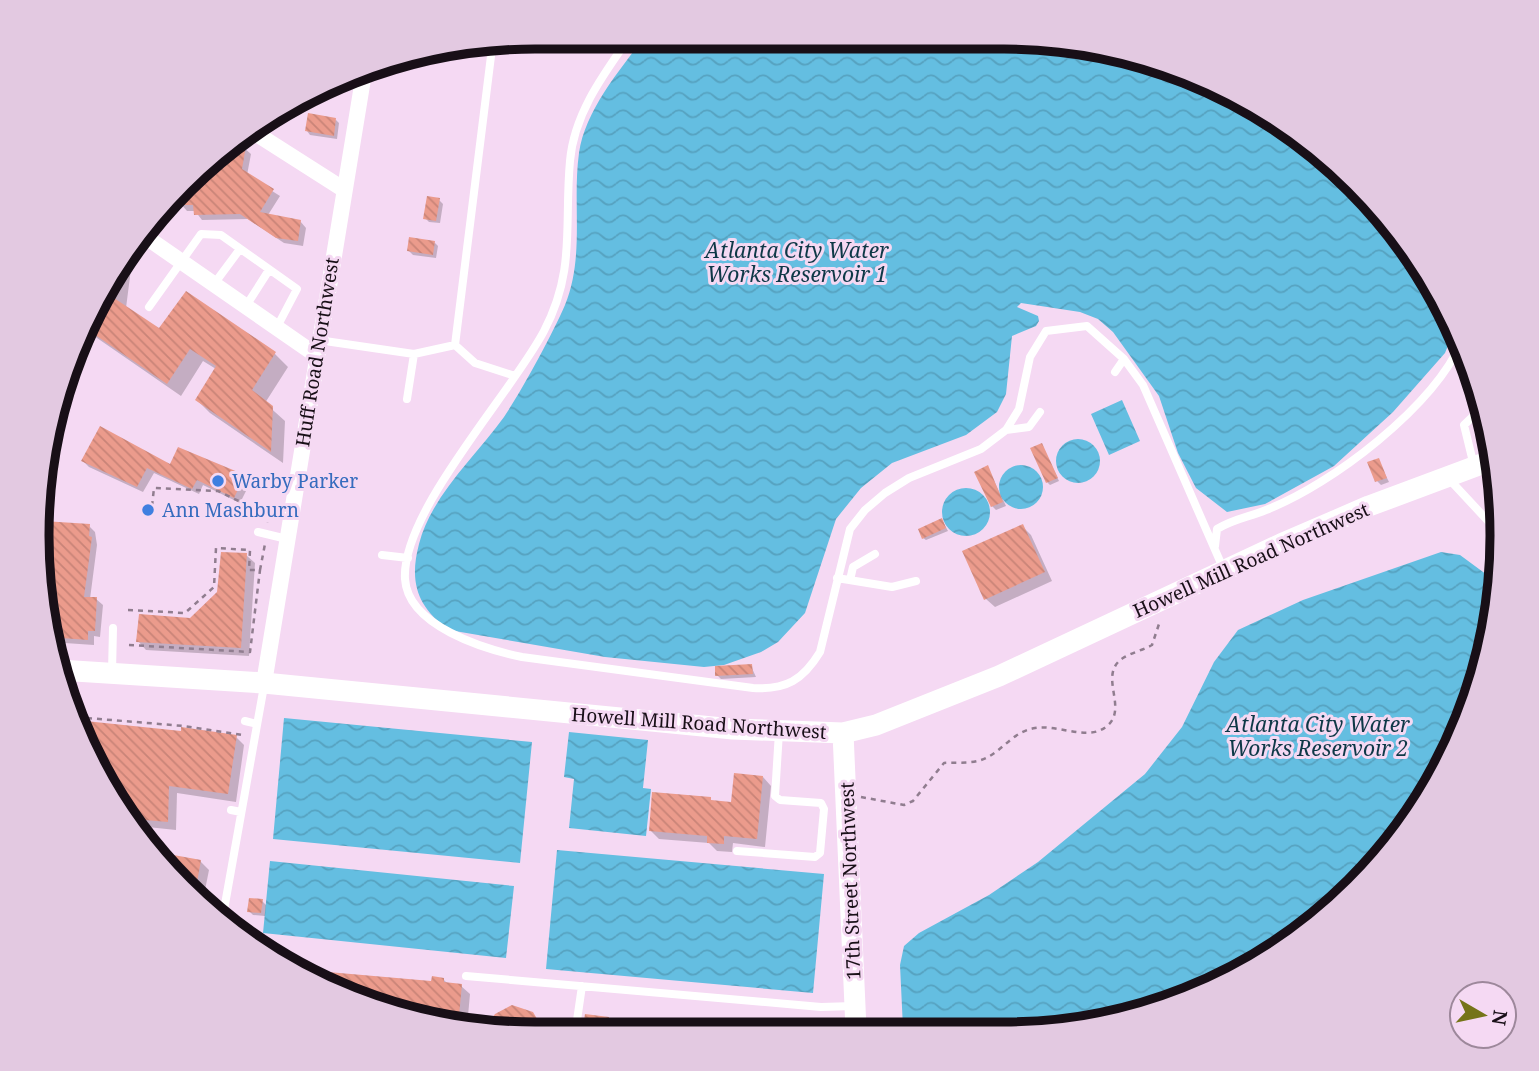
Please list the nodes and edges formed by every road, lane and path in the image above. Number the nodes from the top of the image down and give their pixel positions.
1 (621, 49) edge
2 (492, 51) edge
3 (364, 81) edge
4 (259, 135) edge
5 (343, 189) junction
6 (150, 239) edge
7 (240, 248) junction
8 (180, 260) junction
9 (269, 270) junction
10 (214, 284) junction
11 (246, 306) junction
12 (149, 307) dead end
13 (277, 328) junction
14 (454, 345) junction
15 (317, 347) junction
16 (414, 354) junction
17 (1455, 354) edge
18 (1124, 359) junction
19 (1115, 372) dead end
20 (514, 376) junction
21 (407, 399) dead end
22 (1040, 412) dead end
23 (1474, 415) edge
24 (1006, 430) junction
25 (1484, 463) edge
26 (1474, 466) junction
27 (1446, 476) junction
28 (152, 506) dead end
29 (1490, 523) edge
30 (262, 533) joint
31 (281, 543) junction
32 (1214, 549) junction
33 (875, 554) dead end
34 (382, 555) dead end
35 (408, 558) junction
36 (260, 570) junction
37 (1224, 571) junction
38 (837, 578) junction
39 (850, 580) junction
40 (916, 580) dead end
41 (1163, 600) junction
42 (128, 610) dead end
43 (113, 628) dead end
44 (129, 645) dead end
45 (250, 652) junction
46 (254, 658) dead end
47 (69, 670) edge
48 (112, 672) junction
49 (264, 682) junction
50 (87, 718) dead end
51 (245, 721) dead end
52 (257, 724) junction
53 (779, 732) junction
54 (842, 733) junction
55 (243, 735) dead end
56 (847, 798) junction
57 (231, 810) dead end
58 (242, 812) junction
59 (737, 851) dead end
60 (224, 908) edge
61 (466, 976) dead end
62 (582, 986) junction
63 (855, 1006) junction
64 (577, 1022) edge
65 (856, 1022) edge

1 - 20 lane
2 - 14 lane
3 - 5 street, Huff Road Northwest
4 - 5 street
5 - 15 street, Huff Road Northwest
6 - 8 street
7 - 8 lane
7 - 9 lane
7 - 10 lane
8 - 10 street
8 - 12 lane
9 - 11 lane
9 - 13 lane
10 - 11 street
11 - 13 street
13 - 15 street
14 - 16 lane
14 - 20 lane
15 - 16 lane
15 - 31 street, Huff Road Northwest
16 - 21 lane
17 - 32 lane
18 - 19 lane
18 - 24 lane
18 - 32 lane
20 - 35 lane
22 - 24 lane
23 - 26 lane
24 - 38 lane
25 - 26 main road, Howell Mill Road Northwest
26 - 27 main road, Howell Mill Road Northwest
27 - 29 lane
27 - 37 main road, Howell Mill Road Northwest
28 - 30 path
30 - 31 lane
31 - 36 path
31 - 49 street, Huff Road Northwest
32 - 37 lane
33 - 39 lane
34 - 35 lane
35 - 38 lane
36 - 42 path
36 - 45 path
37 - 41 main road, Howell Mill Road Northwest
38 - 39 lane
39 - 40 lane
41 - 54 main road, Howell Mill Road Northwest
41 - 56 path
43 - 48 lane
44 - 45 path
45 - 46 path
47 - 48 main road, Howell Mill Road Northwest
48 - 49 main road, Howell Mill Road Northwest
49 - 52 lane, Huff Road Northwest
49 - 53 main road, Howell Mill Road Northwest
50 - 55 path
51 - 52 lane
52 - 58 lane, Huff Road Northwest
53 - 54 main road, Howell Mill Road Northwest
53 - 59 lane
54 - 56 main road, 17th Street Northwest
56 - 63 main road, 17th Street Northwest
57 - 58 lane
58 - 60 lane, Huff Road Northwest
61 - 62 lane
62 - 63 lane
62 - 64 lane
63 - 65 main road, 17th Street Northwest

